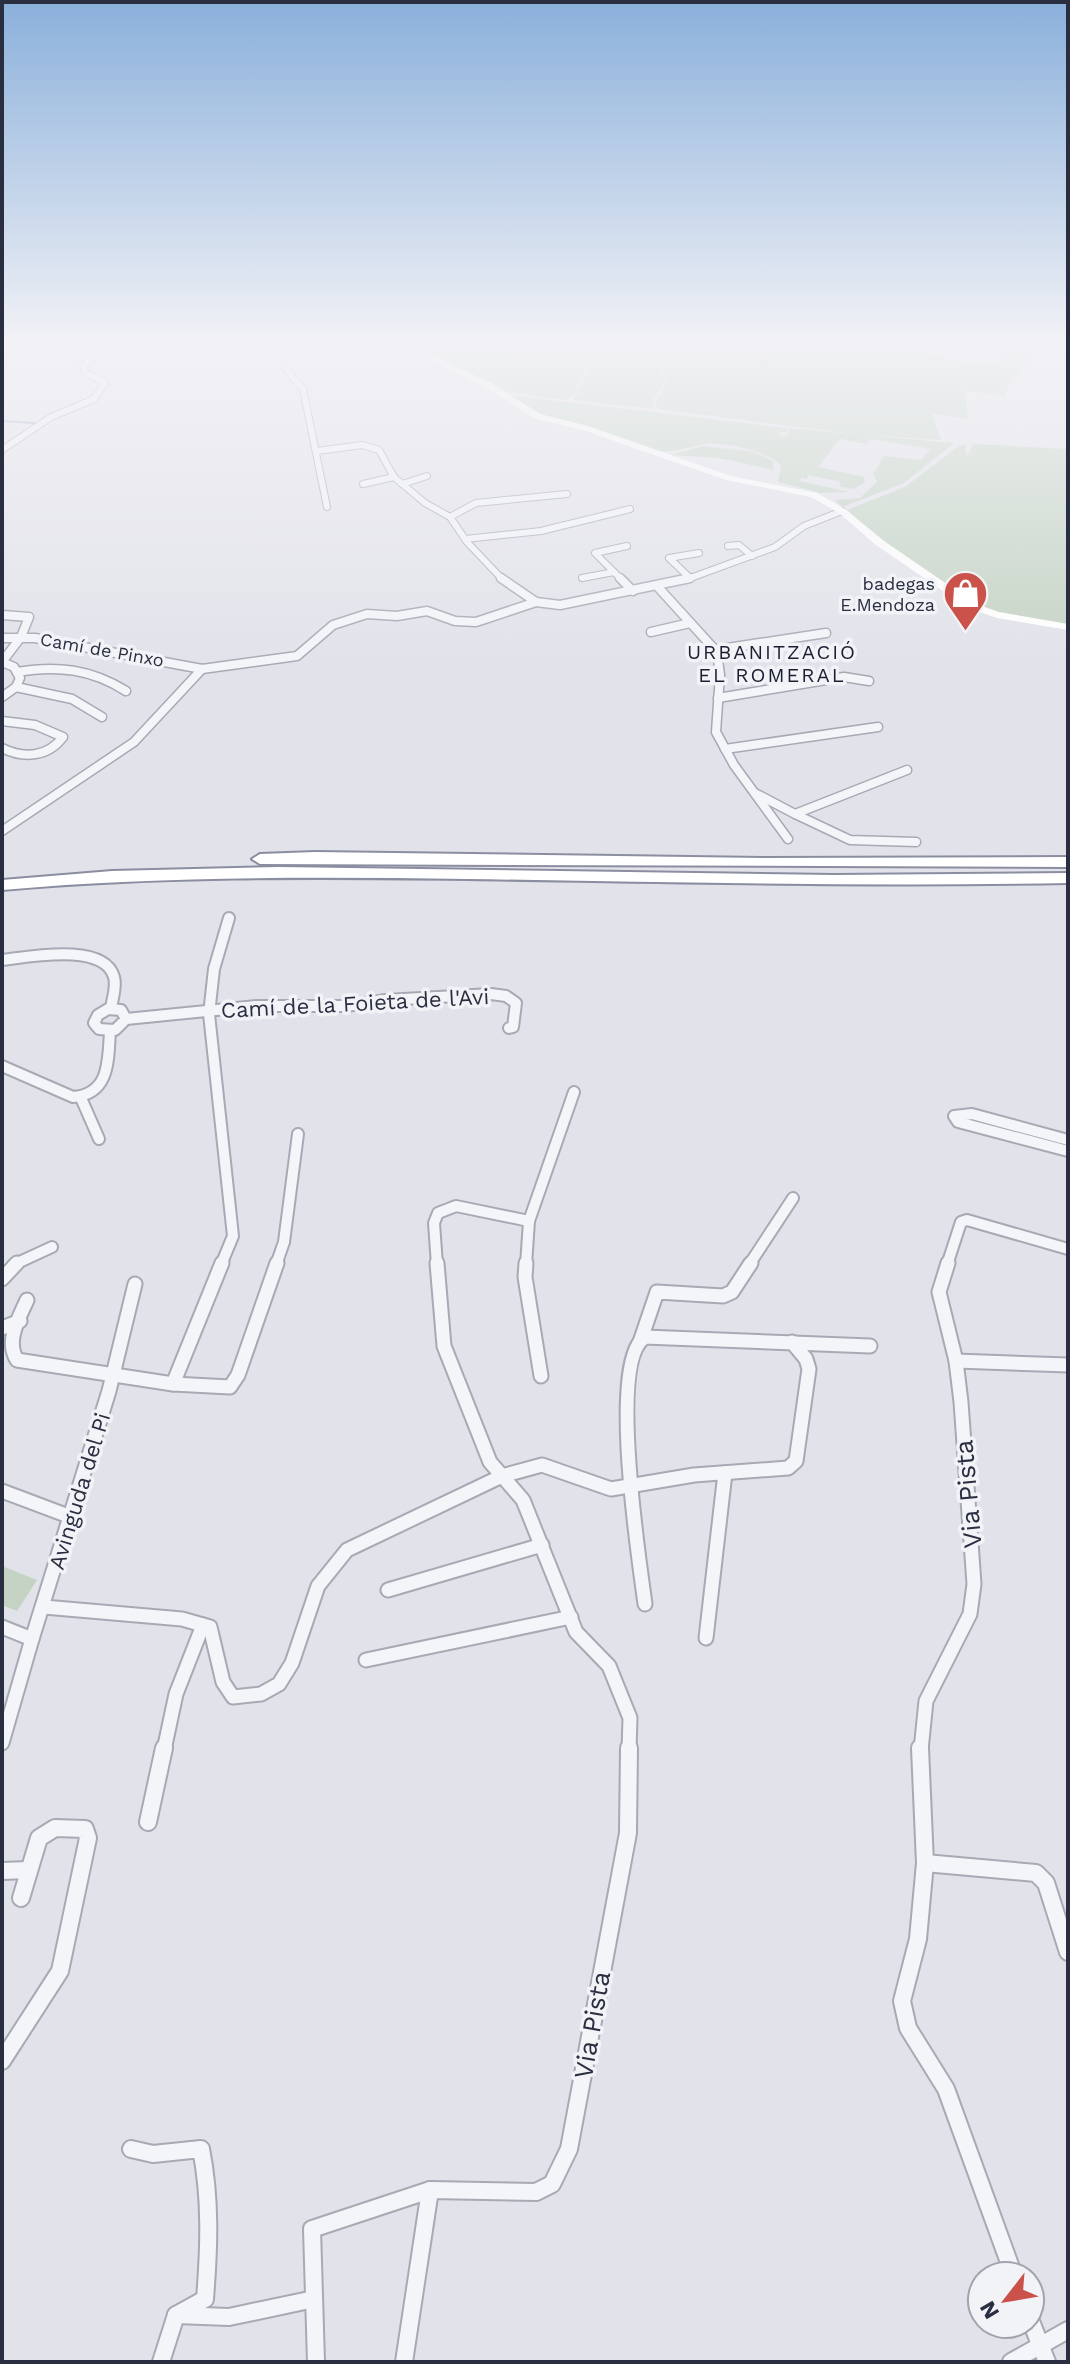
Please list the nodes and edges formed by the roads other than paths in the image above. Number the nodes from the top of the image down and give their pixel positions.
1 (322, 450) edge
2 (379, 450) edge
3 (649, 450) edge
4 (317, 451) joint
5 (427, 476) dead end
6 (394, 477) junction
7 (363, 484) dead end
8 (402, 484) junction
9 (567, 494) dead end
10 (327, 507) dead end
11 (630, 509) dead end
12 (842, 511) junction
13 (450, 517) junction
14 (465, 539) junction
15 (627, 546) dead end
16 (728, 546) dead end
17 (699, 553) dead end
18 (752, 556) junction
19 (614, 572) junction
20 (582, 578) dead end
21 (690, 578) junction
22 (657, 586) junction
23 (633, 591) junction
24 (536, 602) junction
25 (2, 615) edge
26 (690, 623) junction
27 (1068, 627) edge
28 (651, 632) dead end
29 (826, 633) dead end
30 (21, 637) junction
31 (3, 640) edge
32 (714, 650) junction
33 (2, 662) edge
34 (202, 669) junction
35 (17, 672) junction
36 (869, 681) dead end
37 (16, 687) junction
38 (126, 691) dead end
39 (2, 697) edge
40 (718, 698) junction
41 (102, 717) dead end
42 (2, 721) edge
43 (878, 727) dead end
44 (2, 748) edge
45 (725, 749) junction
46 (907, 770) dead end
47 (754, 792) junction
48 (795, 814) junction
49 (2, 831) edge
50 (788, 839) dead end
51 (916, 842) dead end
52 (1068, 862) edge
53 (2, 872) edge
54 (1068, 878) edge
55 (2, 885) edge
56 (229, 918) dead end
57 (2, 960) edge
58 (111, 1009) junction
59 (209, 1011) junction
60 (126, 1019) junction
61 (509, 1028) dead end
62 (110, 1031) junction
63 (2, 1066) edge
64 (574, 1092) dead end
65 (81, 1098) junction
66 (298, 1134) dead end
67 (99, 1139) dead end
68 (1068, 1140) edge
69 (1068, 1151) edge
70 (793, 1198) dead end
71 (529, 1221) junction
72 (52, 1247) dead end
73 (1068, 1249) edge
74 (2, 1279) edge
75 (135, 1284) dead end
76 (27, 1300) dead end
77 (20, 1321) junction
78 (2, 1328) edge
79 (641, 1339) junction
80 (792, 1342) junction
81 (870, 1346) dead end
82 (956, 1361) junction
83 (1068, 1365) edge
84 (113, 1376) junction
85 (541, 1376) dead end
86 (173, 1384) junction
87 (725, 1473) junction
88 (502, 1476) junction
89 (629, 1486) junction
90 (2, 1491) edge
91 (71, 1517) junction
92 (542, 1545) junction
93 (388, 1590) dead end
94 (645, 1604) dead end
95 (44, 1607) junction
96 (203, 1625) junction
97 (573, 1625) junction
98 (2, 1627) edge
99 (706, 1638) dead end
100 (32, 1639) junction
101 (366, 1660) dead end
102 (2, 1743) edge
103 (148, 1822) dead end
104 (925, 1863) junction
105 (28, 1870) junction
106 (2, 1871) edge
107 (21, 1898) dead end
108 (1068, 1952) edge
109 (2, 2061) edge
110 (131, 2149) dead end
111 (430, 2190) junction
112 (1008, 2260) edge
113 (314, 2299) junction
114 (176, 2315) junction
115 (1068, 2330) edge
116 (1039, 2340) edge
117 (1040, 2343) junction
118 (161, 2362) edge
119 (316, 2362) edge
120 (404, 2362) edge
121 (1011, 2362) edge
122 (1047, 2362) edge

1 - 4 street
2 - 6 street
3 - 12 street
4 - 10 street
5 - 8 street
6 - 7 street
6 - 8 street
8 - 13 street
9 - 13 street
11 - 14 street
12 - 18 street
12 - 27 street
13 - 14 street
14 - 24 street
15 - 19 street
16 - 18 street
17 - 21 street
18 - 21 street
19 - 20 street
19 - 23 street
21 - 22 street
22 - 23 street
22 - 26 street
23 - 24 street
24 - 34 street, Camí de Pinxo
25 - 30 street
26 - 28 street
26 - 32 street
29 - 32 street
30 - 31 street, Camí de Pinxo
30 - 33 street
30 - 34 street, Camí de Pinxo
32 - 40 street
33 - 35 street
34 - 49 street
35 - 37 street
35 - 38 street
36 - 40 street
37 - 39 street
37 - 41 street
40 - 45 street
42 - 44 street
43 - 45 street
45 - 47 street
46 - 48 street
47 - 48 street
47 - 50 street
48 - 51 street
52 - 53 highway
54 - 55 highway
56 - 59 street
57 - 58 street
58 - 60 street
58 - 62 street
59 - 60 street
59 - 61 street, Camí de la Foieta de l'Avi
59 - 86 street
60 - 62 street
62 - 65 street
63 - 65 street
64 - 71 street
65 - 67 street
66 - 86 street
68 - 69 street
70 - 79 street
71 - 85 street
71 - 88 street
72 - 74 street
73 - 82 street, Via Pista
75 - 84 street, Avinguda del Pi
76 - 77 street
77 - 78 street
77 - 84 street
79 - 80 street
79 - 89 street
80 - 81 street
80 - 87 street
82 - 83 street
82 - 104 street, Via Pista
84 - 86 street
84 - 91 street, Avinguda del Pi
87 - 89 street
87 - 99 street
88 - 89 street
88 - 92 street
88 - 96 street
89 - 94 street
90 - 91 street
91 - 95 street, Avinguda del Pi
92 - 93 street
92 - 97 street
95 - 96 street
95 - 100 street, Avinguda del Pi
96 - 103 street
97 - 101 street
97 - 111 street, Via Pista
98 - 100 street
100 - 102 street
104 - 108 street
104 - 112 street, Via Pista
105 - 106 street
105 - 107 street
105 - 109 street
110 - 114 street
111 - 113 street, Via Pista
111 - 120 street
113 - 114 street
113 - 119 street
114 - 118 street
115 - 117 street
116 - 117 street
117 - 121 street
117 - 122 street

